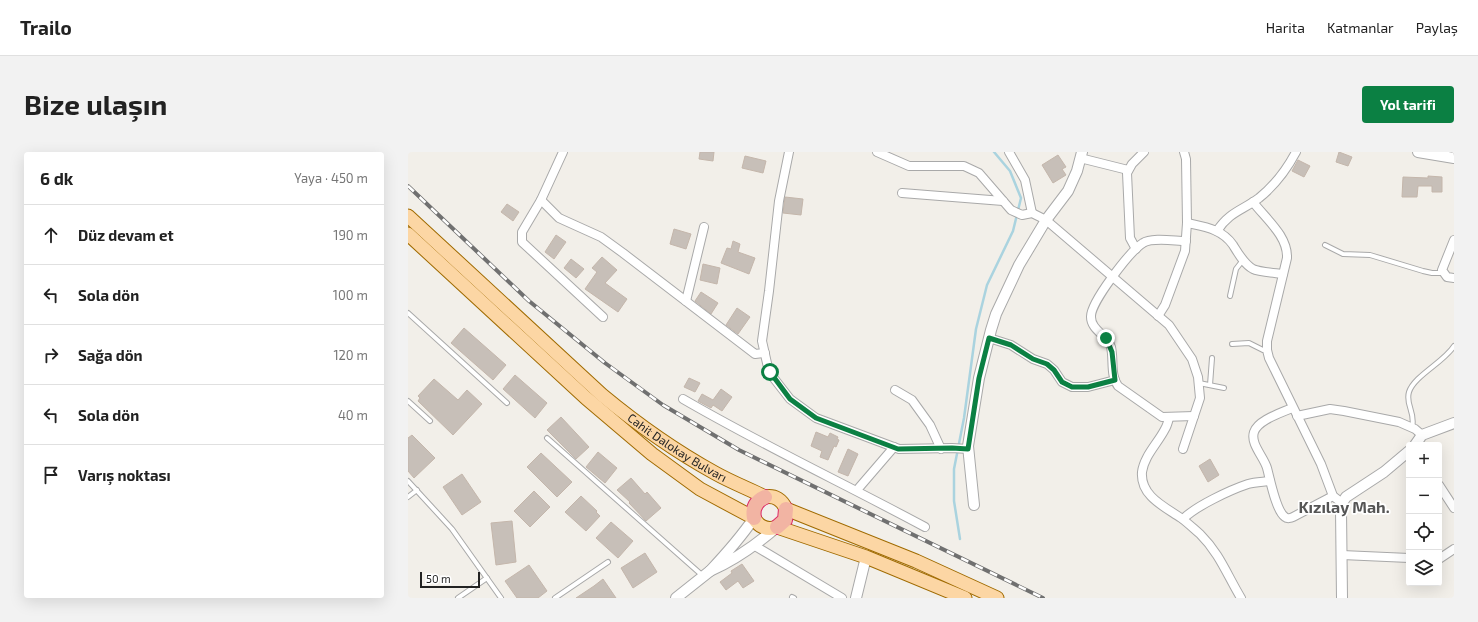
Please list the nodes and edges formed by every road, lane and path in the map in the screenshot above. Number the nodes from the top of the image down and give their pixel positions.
1 (563, 152) edge
2 (789, 152) edge
3 (877, 152) edge
4 (1009, 152) edge
5 (1144, 152) edge
6 (1296, 152) edge
7 (1418, 152) edge
8 (1188, 153) edge
9 (1081, 155) edge
10 (1454, 158) edge
11 (1128, 170) junction
12 (902, 193) dead end
13 (541, 200) junction
14 (1003, 201) junction
15 (1253, 202) junction
16 (1032, 213) junction
17 (408, 216) edge
18 (1046, 220) junction
19 (1187, 223) junction
20 (704, 227) dead end
21 (1217, 231) junction
22 (408, 234) edge
23 (1454, 240) edge
24 (1186, 241) junction
25 (1325, 245) dead end
26 (1136, 249) junction
27 (1243, 260) junction
28 (1443, 273) junction
29 (1283, 274) junction
30 (1111, 277) junction
31 (1454, 278) edge
32 (1230, 296) dead end
33 (686, 301) junction
34 (408, 313) edge
35 (1158, 316) junction
36 (603, 317) dead end
37 (989, 338) junction
38 (1232, 344) dead end
39 (1454, 346) edge
40 (1267, 350) junction
41 (765, 353) junction
42 (1212, 358) dead end
43 (1115, 380) junction
44 (1199, 383) junction
45 (1210, 384) junction
46 (1224, 388) dead end
47 (895, 390) dead end
48 (683, 399) dead end
49 (408, 401) edge
50 (507, 403) dead end
51 (1292, 408) junction
52 (1194, 416) junction
53 (1297, 416) junction
54 (1170, 418) junction
55 (430, 421) dead end
56 (1454, 423) edge
57 (1412, 428) junction
58 (1422, 435) junction
59 (548, 438) dead end
60 (1417, 442) edge
61 (894, 447) junction
62 (941, 449) junction
63 (965, 449) junction
64 (1183, 449) dead end
65 (1406, 453) edge
66 (408, 481) edge
67 (1270, 481) junction
68 (417, 490) junction
69 (857, 490) junction
70 (1442, 490) edge
71 (1333, 496) junction
72 (408, 497) edge
73 (765, 497) junction
74 (1342, 503) junction
75 (974, 505) dead end
76 (1454, 508) edge
77 (786, 509) junction
78 (754, 518) junction
79 (1183, 519) junction
80 (925, 527) dead end
81 (777, 528) junction
82 (755, 546) junction
83 (1454, 549) edge
84 (1342, 555) junction
85 (866, 557) junction
86 (1442, 557) edge
87 (1406, 558) edge
88 (608, 562) dead end
89 (706, 574) junction
90 (487, 578) junction
91 (458, 598) edge
92 (501, 598) edge
93 (555, 598) edge
94 (676, 598) edge
95 (842, 598) edge
96 (856, 598) edge
97 (965, 598) edge
98 (997, 598) edge
99 (1240, 598) edge
100 (1342, 598) edge

1 - 13 street
2 - 41 street
3 - 14 street
4 - 16 street
5 - 11 street
6 - 15 street
7 - 10 street
8 - 19 street
9 - 11 street
9 - 18 street
11 - 26 street
12 - 14 street
13 - 33 street
13 - 36 street
14 - 16 street
15 - 21 street
15 - 29 street
16 - 18 street
17 - 73 main road, Cahit Dalokay Bulvarı
18 - 30 street
18 - 37 street
19 - 21 street
19 - 24 street
20 - 33 street
21 - 27 street
22 - 78 main road, Cahit Dalokay Bulvarı
23 - 28 street
24 - 26 street
24 - 35 street
25 - 28 lane
26 - 30 street
27 - 29 street
27 - 32 lane
28 - 31 street
29 - 40 street
30 - 35 street
30 - 43 street
33 - 41 street
34 - 50 lane
35 - 44 street
37 - 43 street
37 - 63 street
38 - 40 lane
39 - 57 lane
40 - 51 street
41 - 61 street
42 - 45 lane
43 - 54 street
44 - 45 lane
44 - 52 street
45 - 46 lane
47 - 62 street
48 - 69 street
49 - 55 lane
51 - 53 street
51 - 67 street
52 - 54 street
52 - 64 street
53 - 57 street
53 - 71 street
54 - 79 street
56 - 58 street
57 - 58 street
58 - 60 street
59 - 89 lane
61 - 62 street
61 - 69 street
62 - 63 street
63 - 75 street
65 - 74 street
66 - 68 lane
67 - 71 street
67 - 79 street
68 - 72 lane
68 - 90 lane
69 - 80 street
70 - 76 street
71 - 74 street
73 - 77 main road, Cahit Dalokay Bulvarı
73 - 78 highway
74 - 84 street
77 - 81 highway
77 - 98 main road, Cahit Dalokay Bulvarı
78 - 81 main road, Cahit Dalokay Bulvarı
78 - 89 street
79 - 99 street
81 - 82 street
81 - 85 main road, Cahit Dalokay Bulvarı
82 - 89 street
82 - 95 street
83 - 86 street
84 - 87 street
84 - 100 street
85 - 96 street
85 - 97 main road, Cahit Dalokay Bulvarı
88 - 93 lane
89 - 94 street
90 - 91 lane
90 - 92 lane

